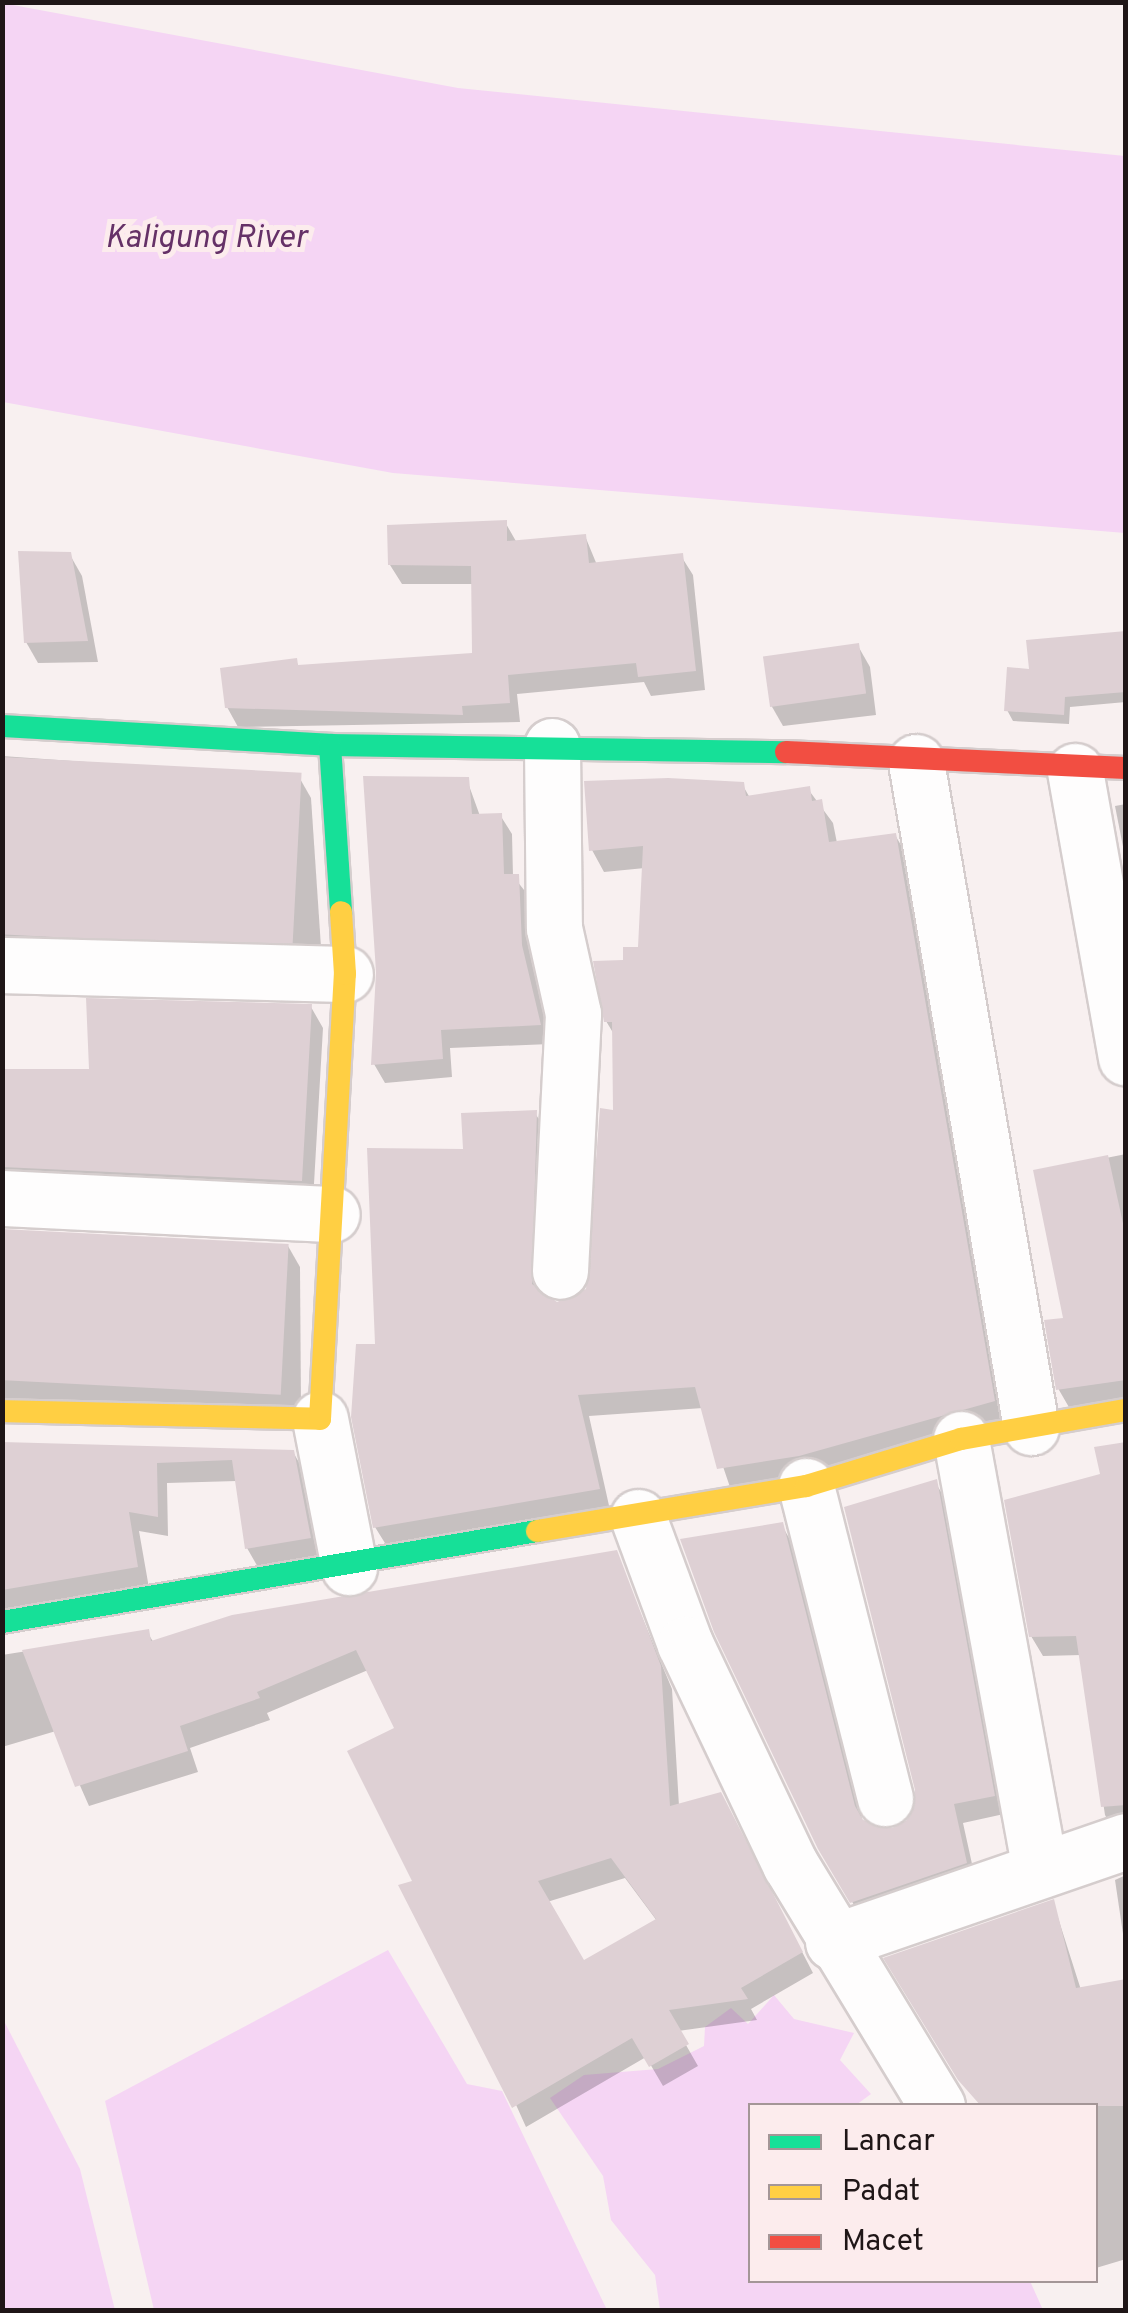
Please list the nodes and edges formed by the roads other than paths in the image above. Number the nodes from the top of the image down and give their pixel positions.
1 (2, 726) edge
2 (330, 745) junction
3 (552, 746) junction
4 (916, 762) junction
5 (1100, 769) edge
6 (2, 964) edge
7 (345, 974) junction
8 (1126, 1057) edge
9 (2, 1198) edge
10 (332, 1214) junction
11 (560, 1270) dead end
12 (1126, 1410) edge
13 (2, 1411) edge
14 (320, 1419) junction
15 (1030, 1427) junction
16 (960, 1440) junction
17 (806, 1486) junction
18 (638, 1516) junction
19 (348, 1567) junction
20 (2, 1622) edge
21 (885, 1798) dead end
22 (1126, 1842) edge
23 (1040, 1870) junction
24 (833, 1942) junction
25 (935, 2103) edge

1 - 2 street
2 - 3 street
2 - 7 street
3 - 4 street
3 - 11 street
4 - 5 street
4 - 15 street
5 - 8 street
6 - 7 street
7 - 10 street
9 - 10 street
10 - 14 street
12 - 15 street
13 - 14 street
14 - 19 street
15 - 16 street
16 - 17 street
16 - 23 street
17 - 18 street
17 - 21 street
18 - 19 street
18 - 24 street
19 - 20 street
22 - 23 street
23 - 24 street
24 - 25 street

